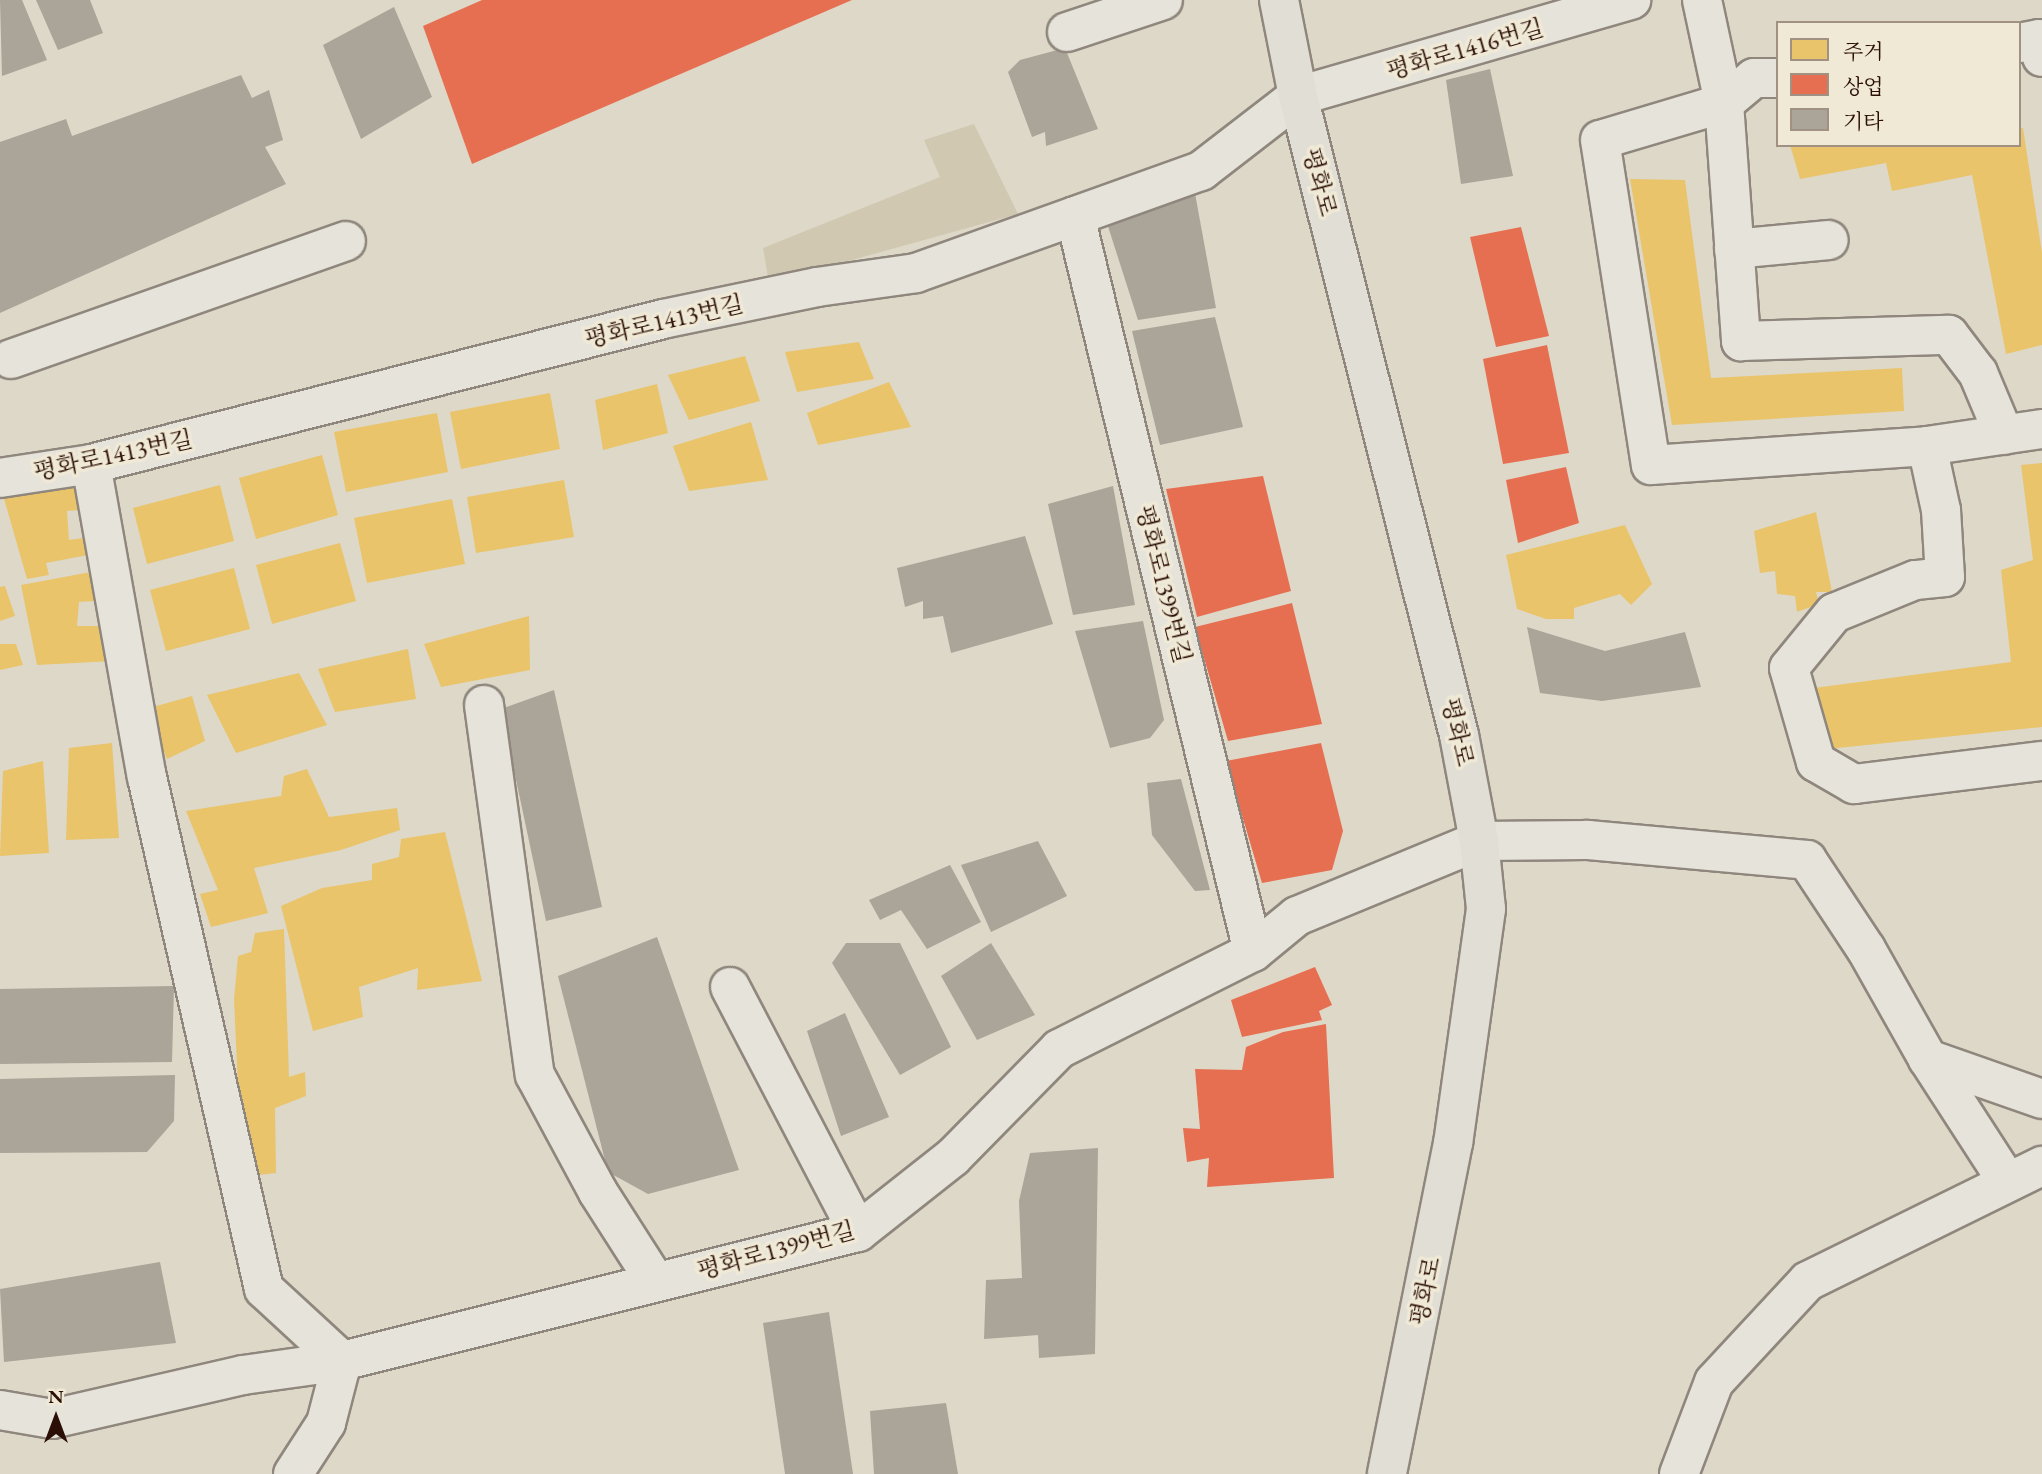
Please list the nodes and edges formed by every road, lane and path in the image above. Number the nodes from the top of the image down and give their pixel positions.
1 (1163, 0) edge
2 (1279, 0) edge
3 (1631, 0) edge
4 (1702, 0) edge
5 (1067, 32) dead end
6 (2021, 43) edge
7 (2042, 57) edge
8 (1776, 78) edge
9 (1298, 96) junction
10 (1724, 103) junction
11 (1075, 216) junction
12 (1829, 240) dead end
13 (346, 242) dead end
14 (1734, 249) junction
15 (11, 359) dead end
16 (2042, 429) edge
17 (2004, 435) junction
18 (1927, 446) junction
19 (91, 464) junction
20 (0, 478) edge
21 (484, 705) dead end
22 (2042, 761) edge
23 (1479, 841) junction
24 (1253, 952) junction
25 (730, 987) dead end
26 (1928, 1059) junction
27 (2042, 1099) edge
28 (2042, 1166) edge
29 (2007, 1181) junction
30 (858, 1232) junction
31 (655, 1281) junction
32 (342, 1362) junction
33 (0, 1410) edge
34 (293, 1474) edge
35 (1387, 1474) edge
36 (1679, 1474) edge

1 - 5 street
2 - 9 main road, 평화로
3 - 9 street, 평화로1416번길
4 - 10 street
6 - 7 street
8 - 10 street
9 - 11 street, 평화로1413번길
9 - 23 main road, 평화로
10 - 14 street
10 - 18 street
11 - 19 street, 평화로1413번길
11 - 24 street, 평화로1399번길
12 - 14 street
13 - 15 street
14 - 17 street
16 - 17 street
17 - 18 street
18 - 22 street
19 - 20 street, 평화로1413번길
19 - 32 street
21 - 31 street
23 - 24 street, 평화로1399번길
23 - 26 street
23 - 35 main road, 평화로
24 - 30 street, 평화로1399번길
25 - 30 street
26 - 27 street
26 - 29 street
28 - 29 street
29 - 36 street
30 - 31 street, 평화로1399번길
31 - 32 street, 평화로1399번길
32 - 33 street, 평화로1399번길
32 - 34 street

